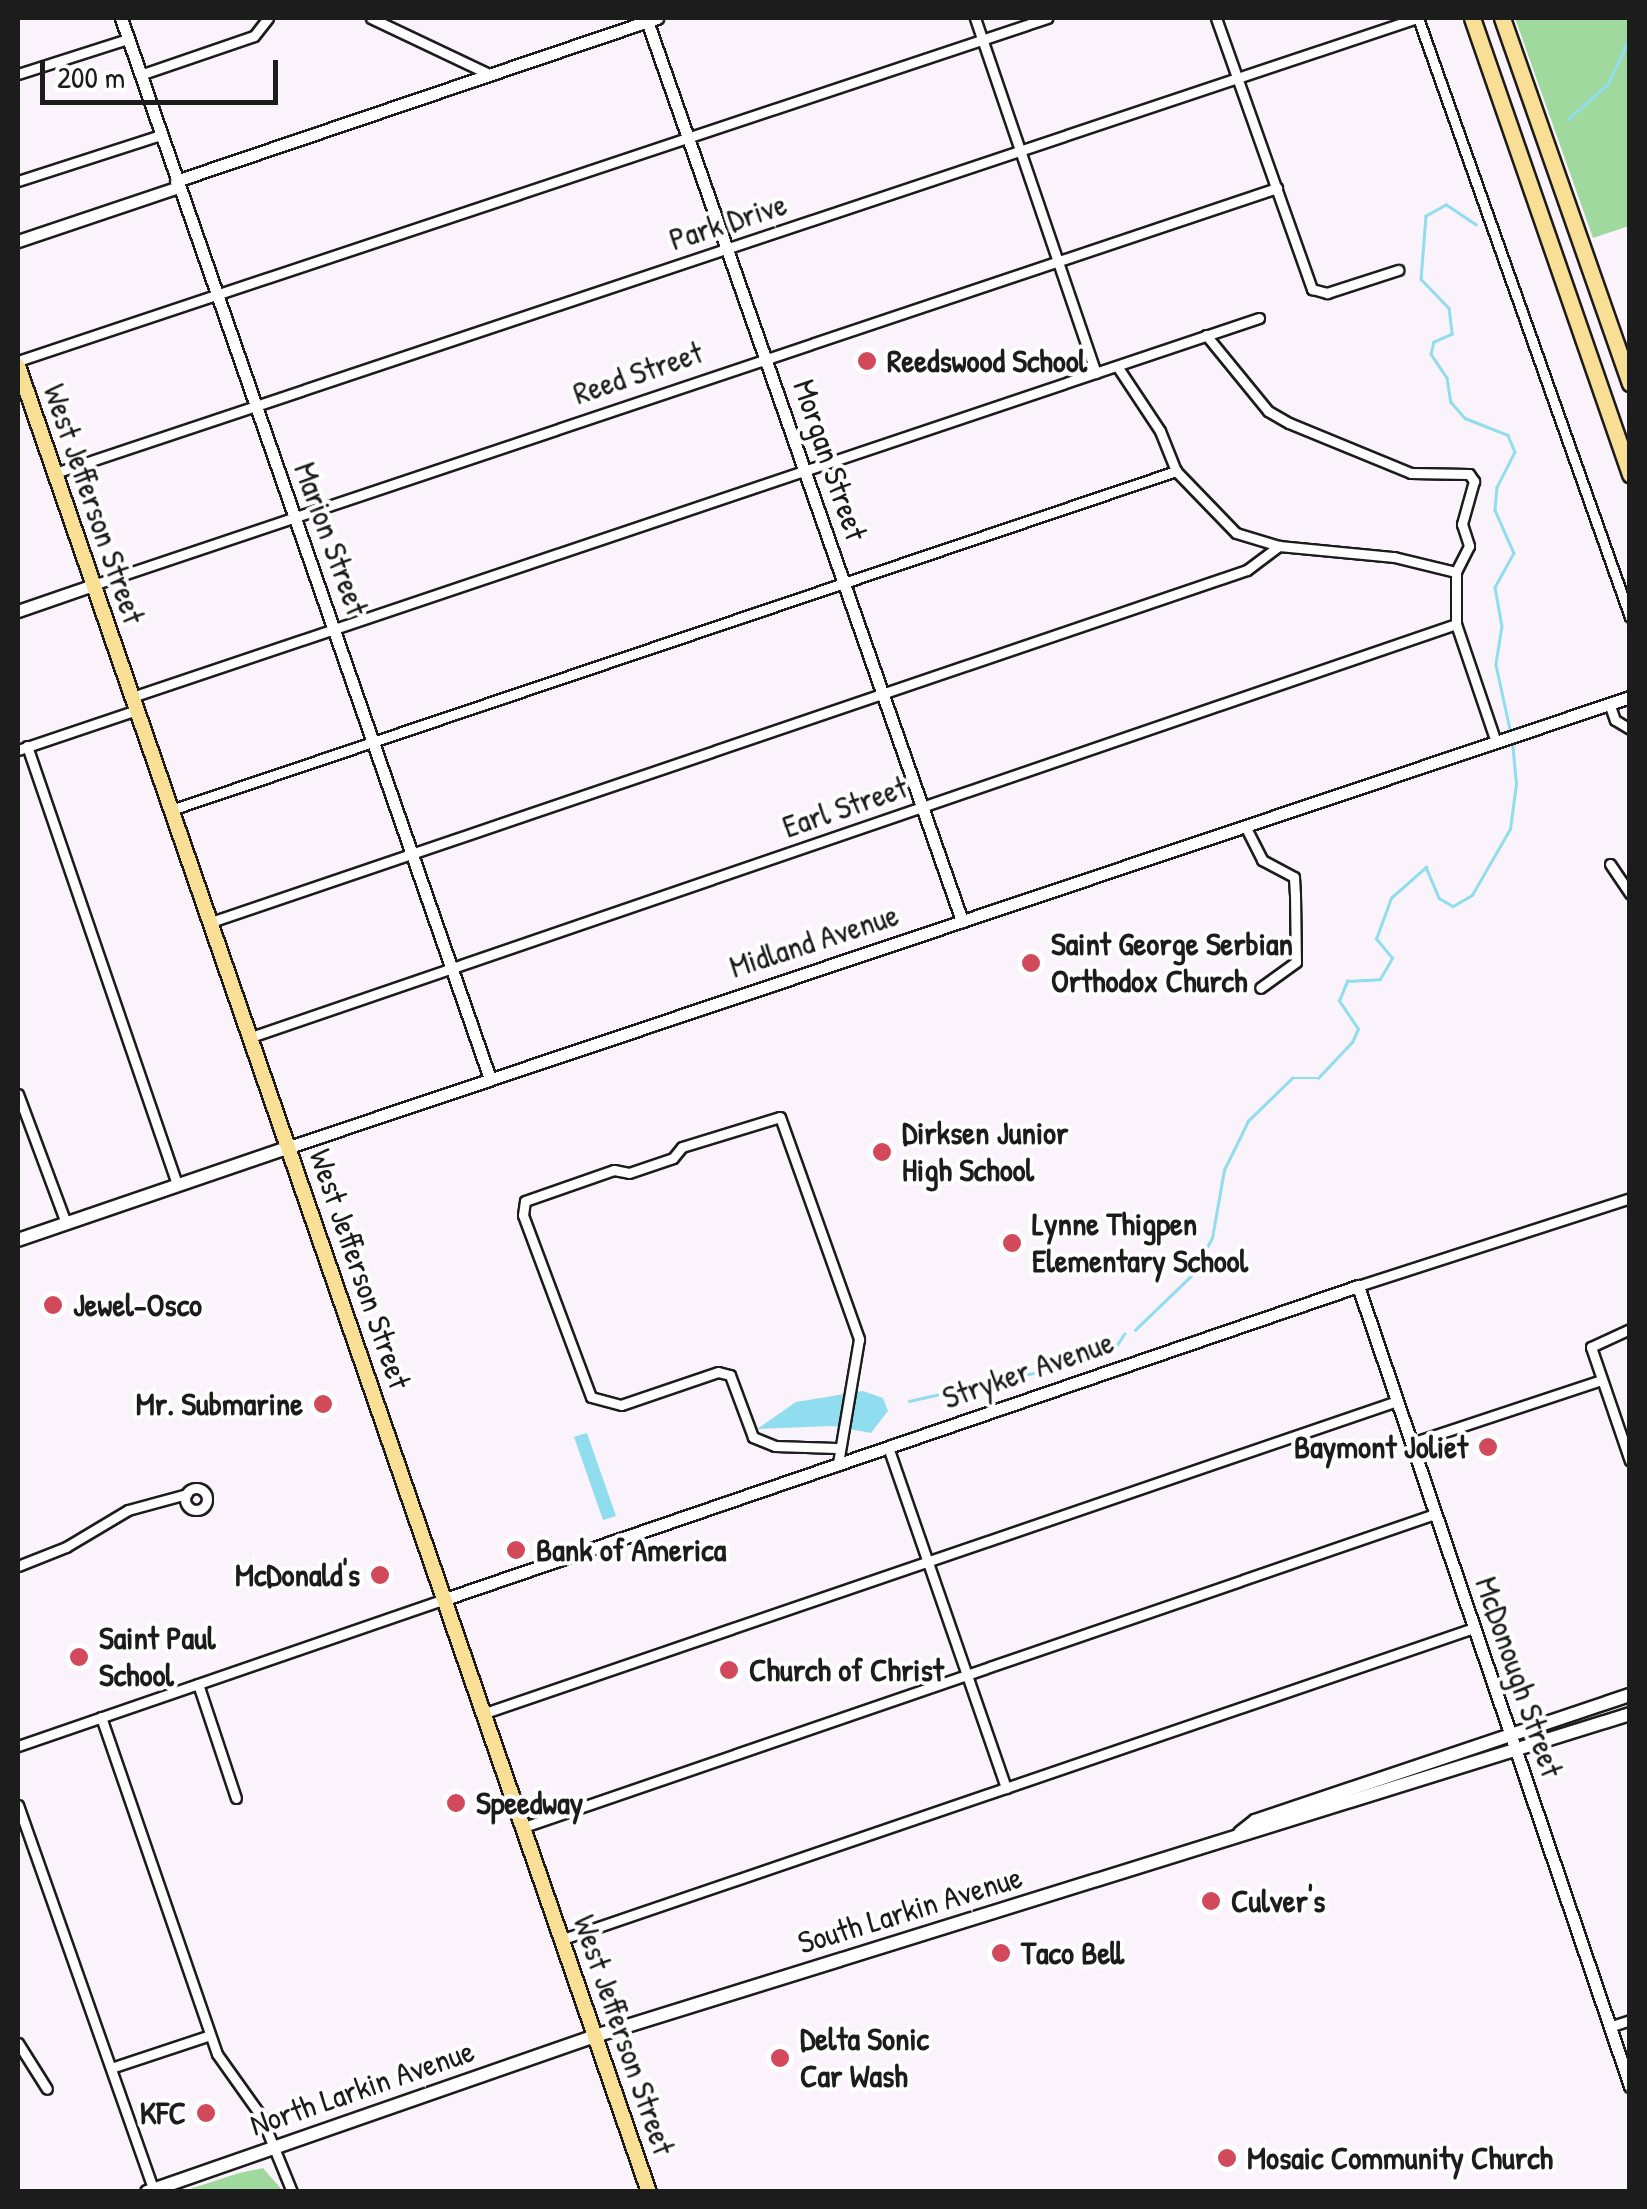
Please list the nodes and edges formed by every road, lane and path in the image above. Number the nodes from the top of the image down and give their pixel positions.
1 (121, 18) edge
2 (268, 18) edge
3 (371, 18) edge
4 (648, 18) edge
5 (975, 18) edge
6 (1047, 18) edge
7 (1216, 18) edge
8 (1417, 18) edge
9 (1472, 18) edge
10 (1502, 18) edge
11 (128, 39) junction
12 (983, 39) junction
13 (18, 74) edge
14 (488, 74) junction
15 (140, 76) junction
16 (1237, 78) junction
17 (160, 135) junction
18 (688, 137) junction
19 (1020, 150) junction
20 (18, 181) edge
21 (177, 184) junction
22 (1277, 188) junction
23 (18, 241) edge
24 (727, 248) junction
25 (1058, 262) junction
26 (1398, 270) dead end
27 (216, 296) junction
28 (1259, 318) dead end
29 (1206, 336) junction
30 (766, 360) junction
31 (18, 364) edge
32 (1117, 366) junction
33 (1096, 373) junction
34 (1630, 382) edge
35 (254, 408) junction
36 (1176, 470) junction
37 (804, 471) junction
38 (55, 473) junction
39 (1630, 474) edge
40 (294, 520) junction
41 (1280, 546) junction
42 (1456, 572) junction
43 (844, 583) junction
44 (94, 585) junction
45 (18, 611) edge
46 (1630, 617) edge
47 (1456, 624) junction
48 (335, 629) junction
49 (883, 696) junction
50 (1630, 697) edge
51 (134, 704) junction
52 (1610, 704) junction
53 (1630, 729) edge
54 (374, 742) junction
55 (1496, 742) junction
56 (22, 748) edge
57 (922, 807) junction
58 (172, 810) junction
59 (1245, 826) junction
60 (413, 855) junction
61 (1610, 864) dead end
62 (1630, 894) edge
63 (962, 921) junction
64 (211, 922) junction
65 (452, 968) junction
66 (1260, 988) dead end
67 (250, 1037) junction
68 (490, 1079) junction
69 (18, 1094) edge
70 (288, 1146) junction
71 (177, 1185) junction
72 (1630, 1198) edge
73 (66, 1223) junction
74 (18, 1240) edge
75 (1358, 1286) junction
76 (1630, 1330) edge
77 (1601, 1380) junction
78 (1397, 1401) junction
79 (1411, 1444) junction
80 (888, 1447) junction
81 (836, 1448) junction
82 (1629, 1456) edge
83 (838, 1463) junction
84 (187, 1494) dead end
85 (1435, 1514) junction
86 (928, 1562) junction
87 (18, 1566) edge
88 (445, 1599) junction
89 (1474, 1628) junction
90 (966, 1674) junction
91 (198, 1684) junction
92 (1630, 1695) edge
93 (484, 1713) junction
94 (1630, 1714) edge
95 (101, 1717) junction
96 (1510, 1734) junction
97 (18, 1746) edge
98 (1516, 1752) junction
99 (1006, 1788) junction
100 (236, 1798) dead end
101 (18, 1805) edge
102 (524, 1827) junction
103 (1240, 1834) junction
104 (563, 1939) junction
105 (1630, 2020) edge
106 (1609, 2027) junction
107 (210, 2034) junction
108 (595, 2036) junction
109 (18, 2043) edge
110 (111, 2068) junction
111 (1630, 2086) edge
112 (47, 2089) dead end
113 (275, 2147) junction
114 (150, 2190) edge
115 (292, 2192) edge
116 (649, 2192) edge

1 - 11 street, Marion Street
2 - 15 street
3 - 14 street
4 - 14 street
4 - 18 street, Morgan Street
5 - 12 street
6 - 12 street
7 - 16 street
8 - 16 street, Park Drive
8 - 46 street
9 - 39 highway
10 - 34 highway
11 - 13 street
11 - 15 street, Marion Street
12 - 18 street
12 - 19 street
14 - 21 street
15 - 17 street, Marion Street
16 - 19 street, Park Drive
16 - 22 street
17 - 20 street
17 - 21 street, Marion Street
18 - 24 street, Morgan Street
18 - 27 street
19 - 24 street, Park Drive
19 - 25 street
21 - 23 street
21 - 27 street, Marion Street
22 - 25 street, Reed Street
22 - 26 street
24 - 30 street, Morgan Street
24 - 35 street, Park Drive
25 - 30 street, Reed Street
25 - 33 street
27 - 31 street
27 - 35 street, Marion Street
28 - 29 street
29 - 32 street
29 - 42 street
30 - 37 street, Morgan Street
30 - 40 street, Reed Street
31 - 38 main road, West Jefferson Street
32 - 33 street
32 - 36 street
33 - 37 street
35 - 38 street, Park Drive
35 - 40 street, Marion Street
36 - 41 street
36 - 43 street
37 - 43 street, Morgan Street
37 - 48 street
38 - 44 main road, West Jefferson Street
40 - 44 street, Reed Street
40 - 48 street, Marion Street
41 - 42 street
41 - 49 street
42 - 47 street
43 - 49 street, Morgan Street
43 - 54 street
44 - 45 street, Reed Street
44 - 51 main road, West Jefferson Street
47 - 55 street
47 - 57 street, Earl Street
48 - 51 street
48 - 54 street, Marion Street
49 - 57 street, Morgan Street
49 - 60 street
50 - 52 street, Midland Avenue
51 - 56 street
51 - 58 main road, West Jefferson Street
52 - 53 street
52 - 55 street, Midland Avenue
54 - 58 street
54 - 60 street, Marion Street
55 - 59 street, Midland Avenue
56 - 71 street
57 - 63 street, Morgan Street
57 - 65 street, Earl Street
58 - 64 main road, West Jefferson Street
59 - 63 street, Midland Avenue
59 - 66 street
60 - 64 street
60 - 65 street, Marion Street
61 - 62 street
63 - 68 street, Midland Avenue
64 - 67 main road, West Jefferson Street
65 - 67 street, Earl Street
65 - 68 street, Marion Street
67 - 70 main road, West Jefferson Street
68 - 70 street, Midland Avenue
69 - 73 street
70 - 71 main road, Midland Avenue
70 - 88 main road, West Jefferson Street
71 - 73 main road, Midland Avenue
72 - 75 street, Stryker Avenue
73 - 74 main road, Midland Avenue
75 - 78 street, McDonough Street
75 - 80 street, Stryker Avenue
76 - 77 street
77 - 79 street
77 - 82 street
78 - 79 street, McDonough Street
78 - 86 street
79 - 85 street, McDonough Street
80 - 83 street, Stryker Avenue
80 - 86 street
81 - 81 street
81 - 83 street
83 - 88 street, Stryker Avenue
84 - 87 street
85 - 89 street, McDonough Street
85 - 90 street
86 - 90 street
86 - 93 street
88 - 91 street
88 - 93 main road, West Jefferson Street
89 - 96 street, McDonough Street
89 - 99 street
90 - 99 street
90 - 102 street
91 - 95 street
91 - 100 street
92 - 96 main road, South Larkin Avenue
93 - 102 main road, West Jefferson Street
94 - 98 main road, South Larkin Avenue
95 - 97 street
95 - 107 street
96 - 98 street, McDonough Street
96 - 103 main road, South Larkin Avenue
98 - 103 main road, South Larkin Avenue
98 - 106 street, McDonough Street
99 - 104 street
101 - 110 street
102 - 104 main road, West Jefferson Street
103 - 108 main road, South Larkin Avenue
104 - 108 main road, West Jefferson Street
105 - 106 street
106 - 111 street, McDonough Street
107 - 110 street
107 - 113 street
108 - 113 main road, North Larkin Avenue
108 - 116 main road, West Jefferson Street
109 - 112 street
110 - 114 street
113 - 114 main road, North Larkin Avenue
113 - 115 street

